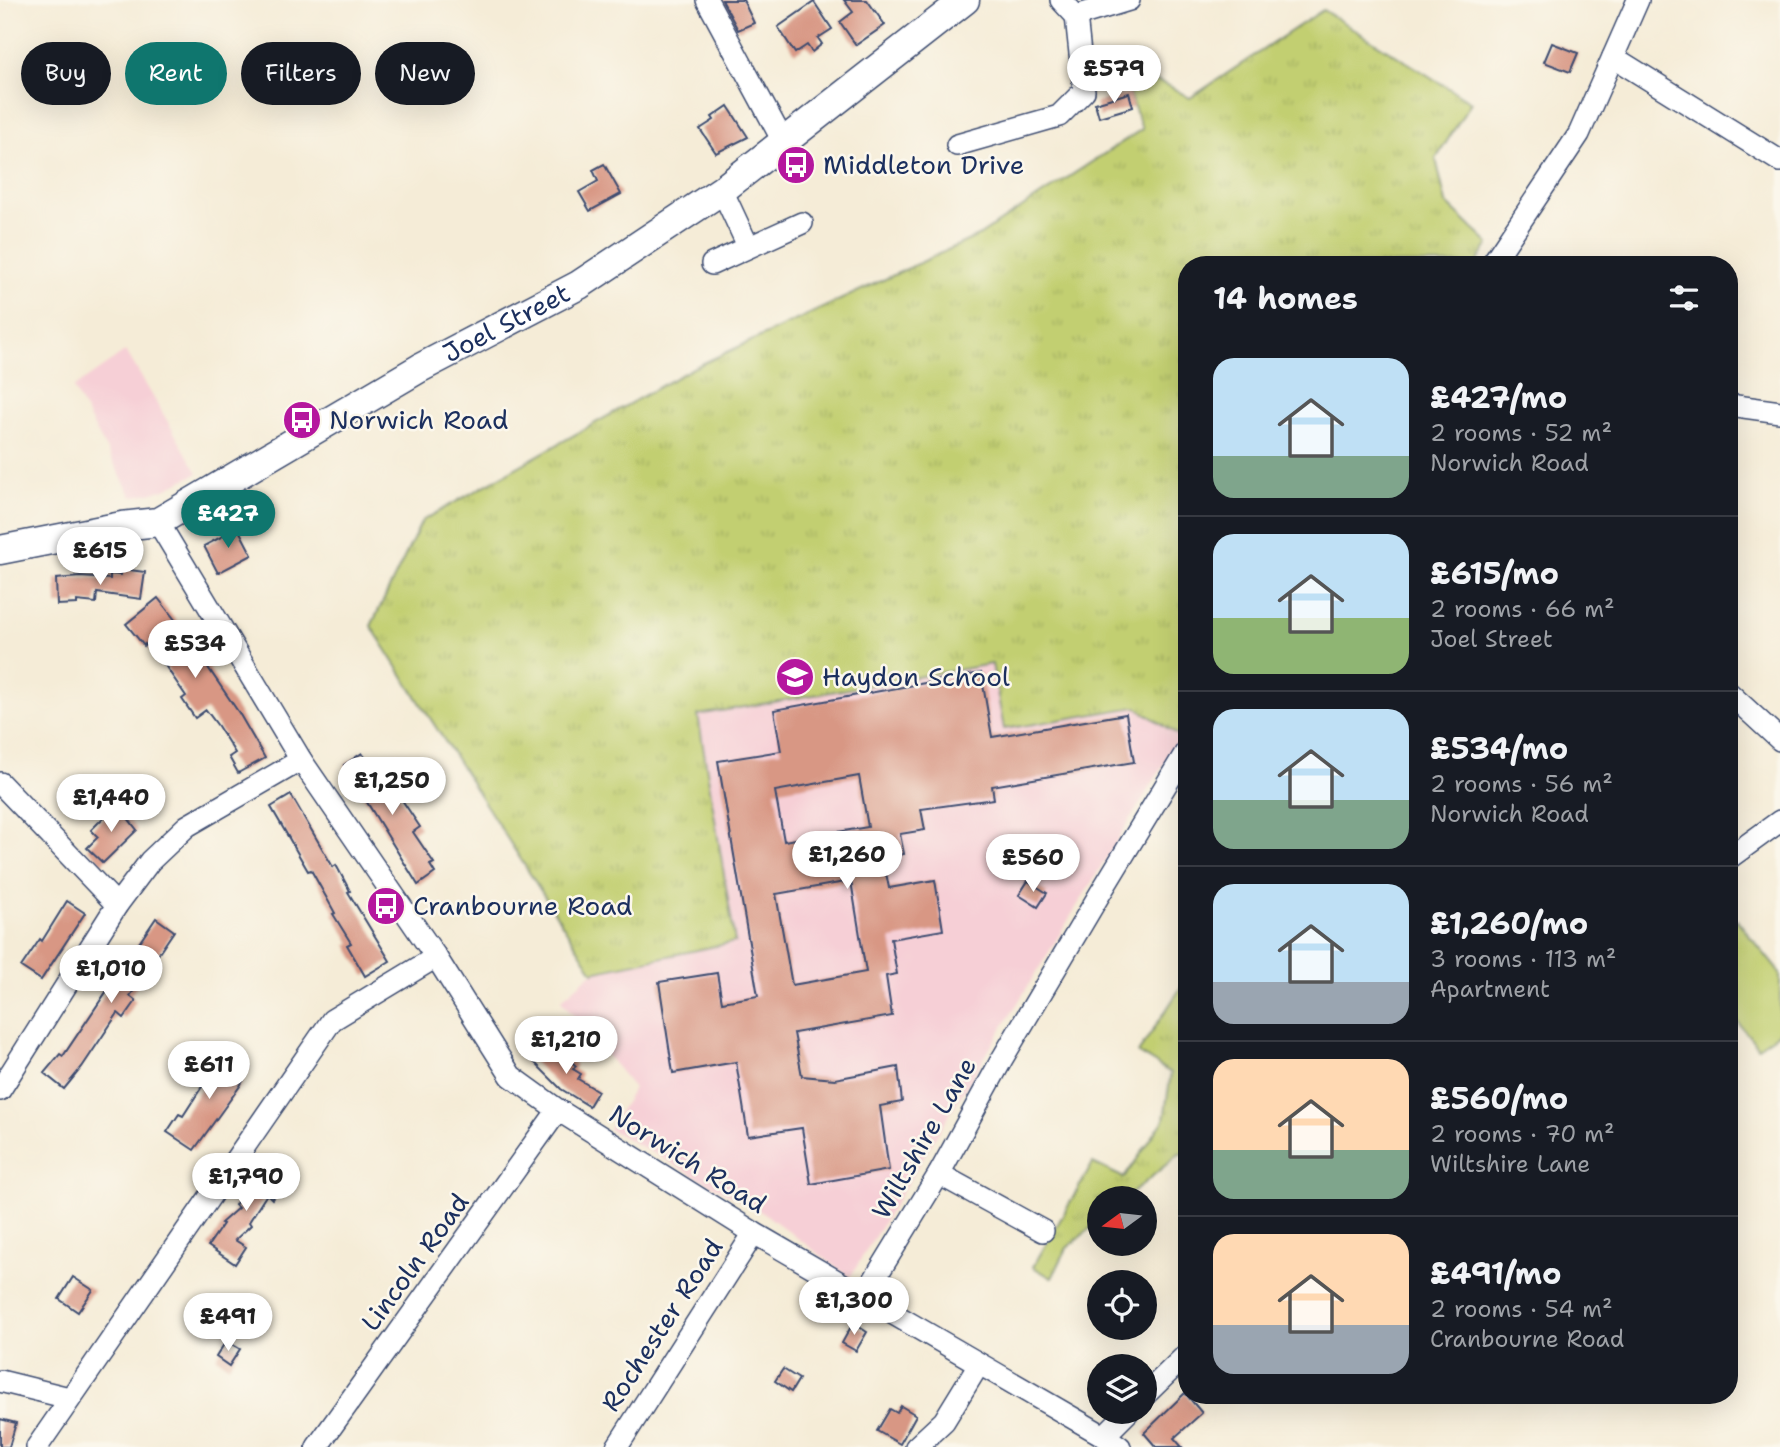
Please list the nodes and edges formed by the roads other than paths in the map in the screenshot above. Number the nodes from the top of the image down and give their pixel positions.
1 (707, 0) edge
2 (965, 0) edge
3 (1129, 0) edge
4 (1637, 0) edge
5 (1069, 8) edge
6 (1614, 57) junction
7 (784, 143) junction
8 (957, 145) dead end
9 (1780, 161) edge
10 (722, 190) junction
11 (802, 223) dead end
12 (748, 246) junction
13 (1497, 256) edge
14 (712, 264) dead end
15 (1738, 406) edge
16 (1780, 412) edge
17 (158, 522) junction
18 (0, 550) edge
19 (1738, 701) edge
20 (1780, 740) edge
21 (301, 760) junction
22 (1178, 765) edge
23 (0, 783) edge
24 (1780, 821) edge
25 (1738, 851) edge
26 (117, 905) junction
27 (436, 957) junction
28 (0, 1090) edge
29 (558, 1110) junction
30 (939, 1174) junction
31 (1043, 1231) dead end
32 (754, 1233) junction
33 (863, 1298) junction
34 (1178, 1363) edge
35 (979, 1364) junction
36 (0, 1381) edge
37 (1157, 1383) edge
38 (69, 1398) junction
39 (1121, 1424) edge
40 (1112, 1441) edge
41 (37, 1447) edge
42 (317, 1447) edge
43 (617, 1447) edge
44 (916, 1447) edge

1 - 7 street
2 - 7 main road, Joel Street
3 - 5 street
4 - 6 street
5 - 8 street
6 - 9 street
6 - 13 street
7 - 10 main road, Joel Street
10 - 12 street
10 - 17 main road, Joel Street
11 - 12 street
12 - 14 street
15 - 16 street
17 - 18 main road, Joel Street
17 - 21 street, Norwich Road
19 - 20 street
21 - 26 street
21 - 27 street, Norwich Road
22 - 30 street, Wiltshire Lane
23 - 26 street
24 - 25 street
26 - 28 street
27 - 29 street, Norwich Road
27 - 38 street
29 - 32 street, Norwich Road
29 - 42 street, Lincoln Road
30 - 31 street
30 - 33 street, Wiltshire Lane
32 - 33 street, Norwich Road
32 - 43 street, Rochester Road
33 - 35 street
34 - 37 street
35 - 40 street
35 - 44 street
36 - 38 street
38 - 41 street
39 - 40 street

